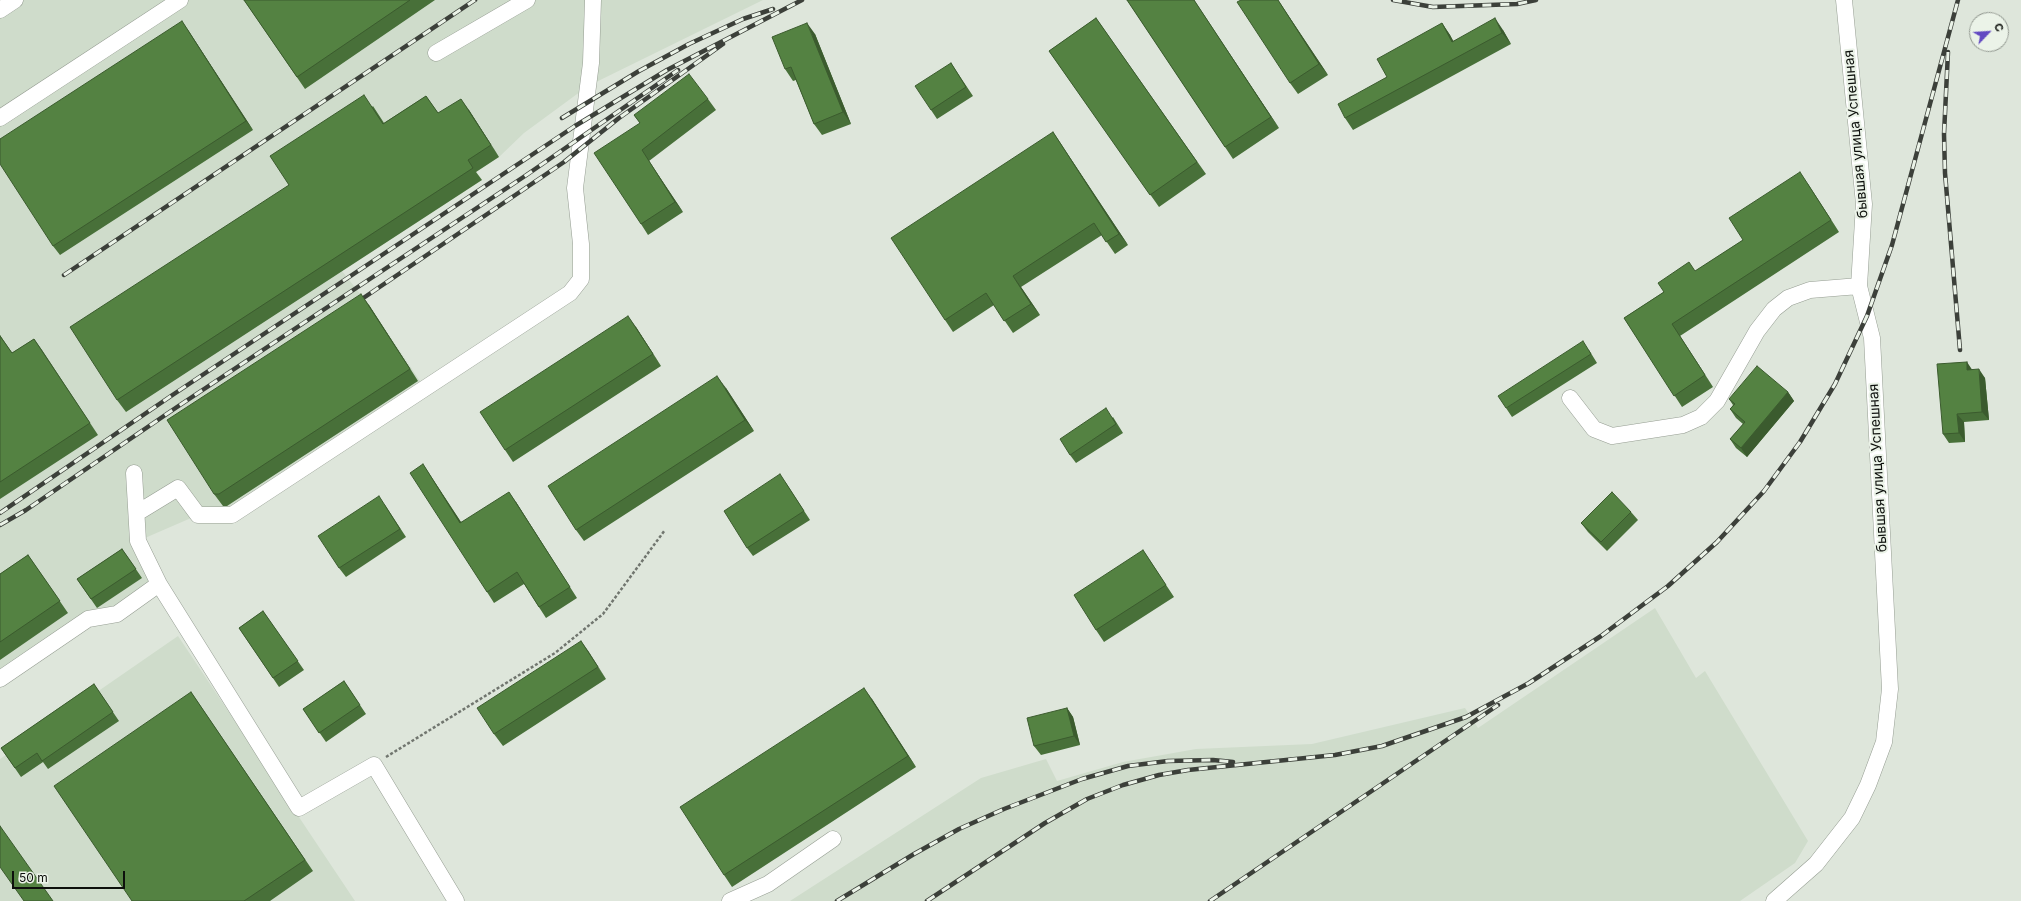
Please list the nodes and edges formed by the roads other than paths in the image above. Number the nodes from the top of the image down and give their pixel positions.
1 (15, 0) edge
2 (180, 0) edge
3 (527, 0) edge
4 (593, 0) edge
5 (1844, 0) edge
6 (0, 10) edge
7 (436, 53) dead end
8 (0, 118) edge
9 (1859, 286) junction
10 (1570, 398) dead end
11 (134, 473) dead end
12 (137, 514) junction
13 (159, 584) junction
14 (0, 679) edge
15 (833, 839) dead end
16 (456, 901) edge
17 (730, 901) edge
18 (1774, 901) edge

1 - 6 street
2 - 8 street
3 - 7 street
4 - 12 street
5 - 9 street, бывшая улица Успешная
9 - 10 street
9 - 18 street, бывшая улица Успешная
11 - 12 street
12 - 13 street
13 - 14 street
13 - 16 street
15 - 17 street

